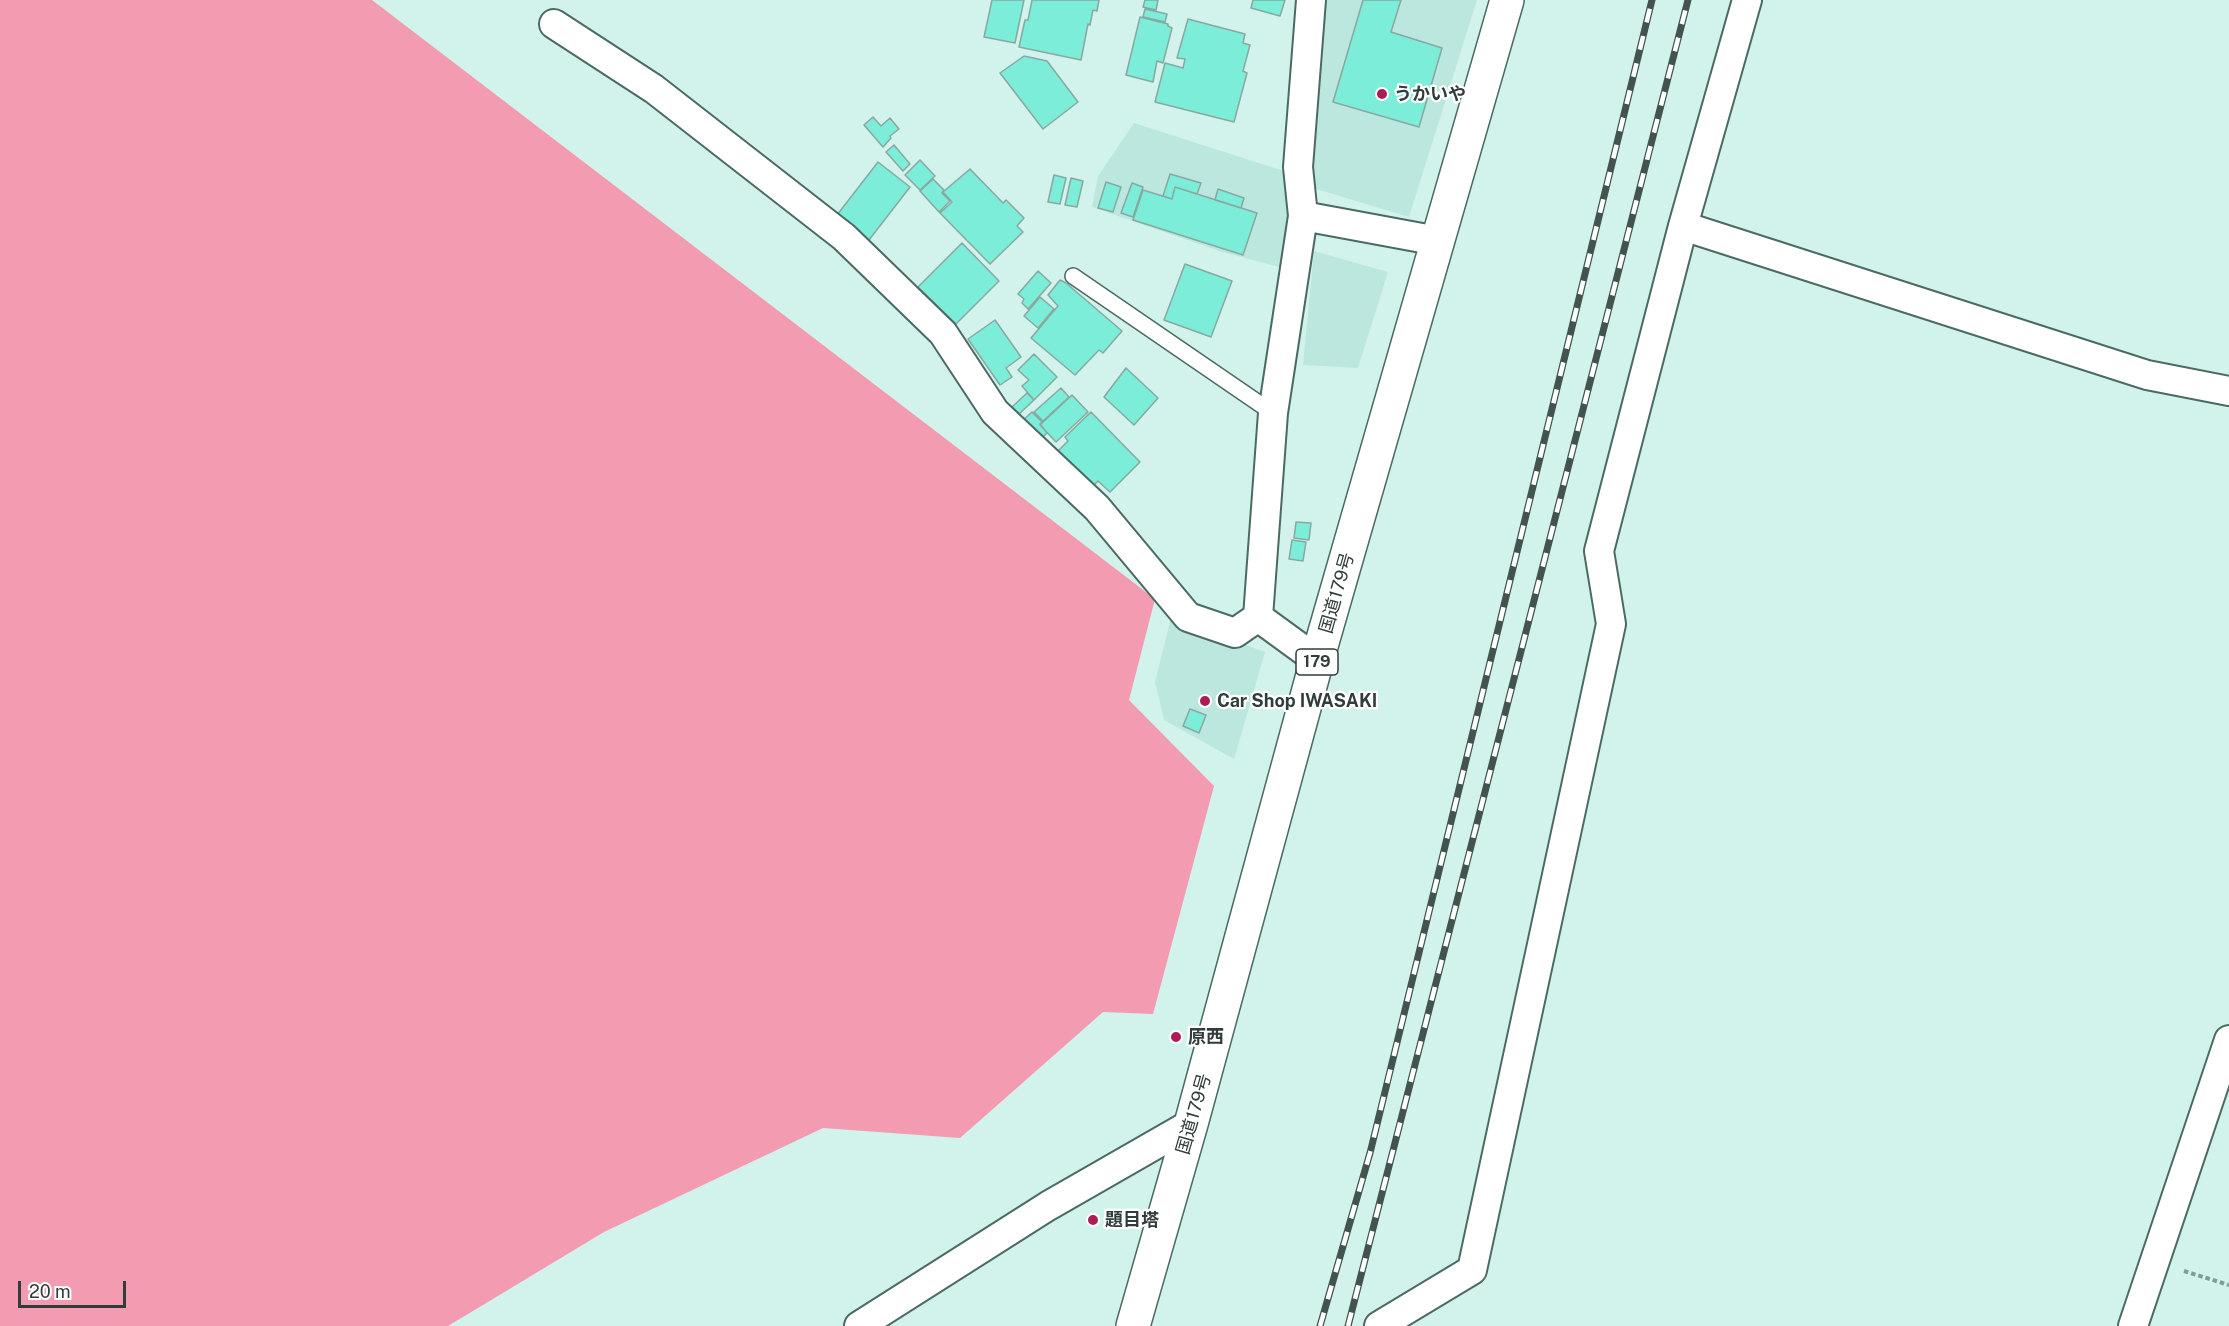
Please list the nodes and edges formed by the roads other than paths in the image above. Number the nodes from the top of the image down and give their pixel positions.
1 (1311, 0) edge
2 (1507, 0) edge
3 (1748, 0) edge
4 (554, 24) dead end
5 (1303, 216) junction
6 (1683, 226) junction
7 (1438, 241) junction
8 (1073, 276) dead end
9 (2229, 391) edge
10 (1273, 413) junction
11 (1258, 617) junction
12 (1317, 660) junction
13 (2229, 1040) edge
14 (1191, 1124) junction
15 (859, 1326) edge
16 (1133, 1326) edge
17 (1379, 1326) edge
18 (2133, 1326) edge

1 - 5 street
2 - 7 highway, 国道179号 / 179
3 - 6 street
4 - 11 street
5 - 7 street
5 - 10 street
6 - 9 street
6 - 17 street
7 - 12 highway, 国道179号 / 179
8 - 10 lane
10 - 11 street
11 - 12 street
12 - 14 highway, 国道179号 / 179
13 - 18 street
14 - 15 street
14 - 16 highway, 国道179号 / 179

